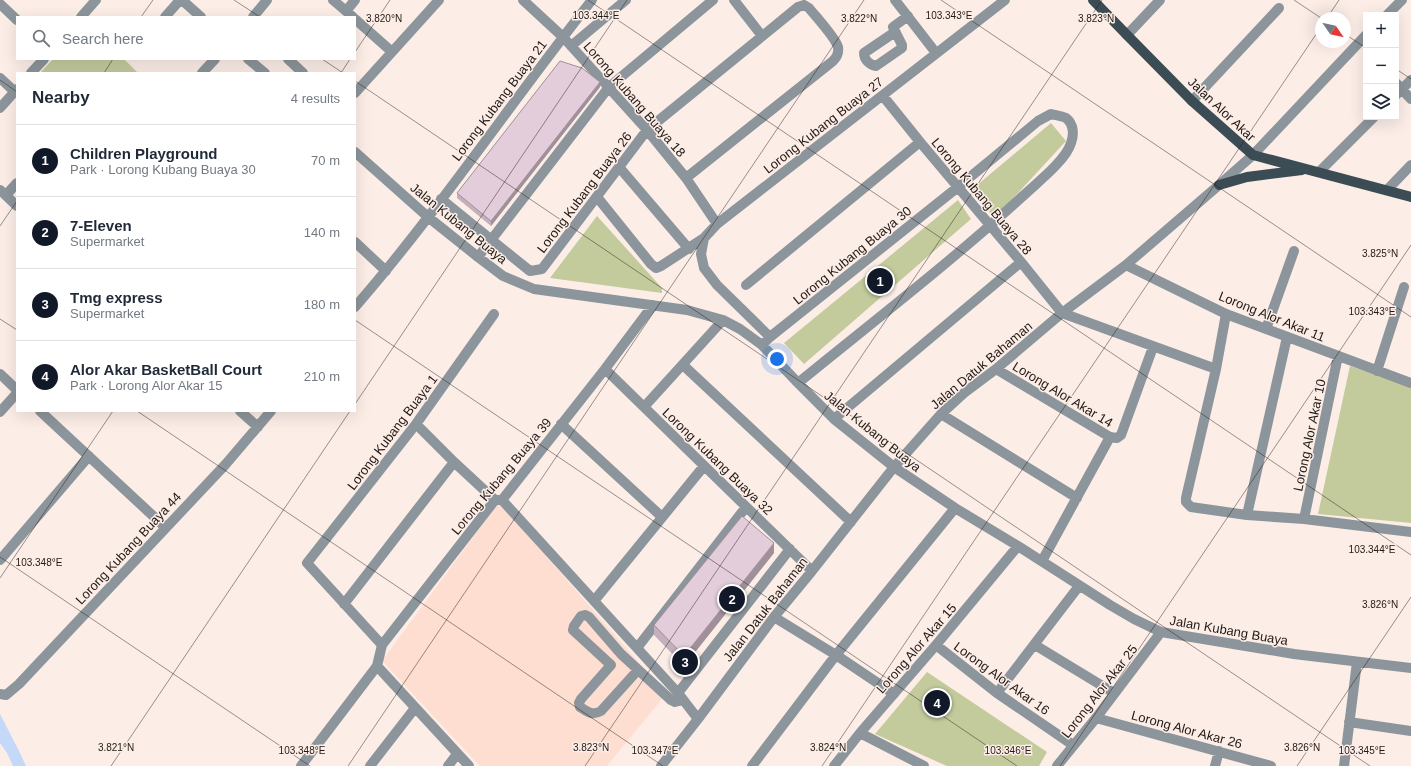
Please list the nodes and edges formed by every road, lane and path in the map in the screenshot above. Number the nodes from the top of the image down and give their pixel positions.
1 (96, 0) edge
2 (181, 0) edge
3 (267, 0) edge
4 (333, 0) edge
5 (355, 0) edge
6 (439, 0) edge
7 (523, 0) edge
8 (592, 0) edge
9 (626, 0) edge
10 (713, 0) edge
11 (734, 0) edge
12 (895, 0) edge
13 (1005, 0) edge
14 (1093, 0) edge
15 (1160, 0) edge
16 (1402, 0) edge
17 (0, 4) edge
18 (1279, 8) dead end
19 (1390, 12) edge
20 (349, 14) edge
21 (82, 16) edge
22 (166, 16) edge
23 (200, 16) edge
24 (253, 16) edge
25 (908, 16) junction
26 (16, 19) edge
27 (356, 20) edge
28 (895, 32) dead end
29 (1127, 35) junction
30 (762, 36) junction
31 (563, 37) junction
32 (1362, 39) edge
33 (571, 46) junction
34 (391, 51) junction
35 (936, 53) junction
36 (43, 60) edge
37 (214, 60) edge
38 (249, 60) edge
39 (289, 60) edge
40 (32, 72) edge
41 (203, 72) edge
42 (264, 72) edge
43 (302, 72) edge
44 (0, 78) edge
45 (1411, 80) edge
46 (608, 87) junction
47 (1399, 88) edge
48 (1399, 90) edge
49 (16, 91) edge
50 (356, 92) edge
51 (883, 96) junction
52 (1411, 99) edge
53 (1192, 101) junction
54 (0, 108) edge
55 (1371, 120) edge
56 (647, 130) junction
57 (920, 142) junction
58 (356, 153) edge
59 (1253, 155) junction
60 (1411, 165) edge
61 (619, 167) junction
62 (1308, 169) junction
63 (1319, 172) junction
64 (686, 178) junction
65 (16, 183) edge
66 (1219, 185) junction
67 (958, 187) junction
68 (1387, 190) junction
69 (3, 193) edge
70 (597, 197) junction
71 (1411, 197) edge
72 (441, 199) junction
73 (16, 205) edge
74 (428, 217) junction
75 (717, 224) junction
76 (990, 226) junction
77 (704, 238) junction
78 (491, 240) junction
79 (356, 243) edge
80 (689, 249) junction
81 (1294, 251) dead end
82 (478, 257) junction
83 (1021, 262) junction
84 (1126, 265) junction
85 (386, 271) junction
86 (746, 285) dead end
87 (1404, 287) dead end
88 (653, 305) junction
89 (356, 306) edge
90 (1062, 313) junction
91 (494, 314) dead end
92 (1226, 314) junction
93 (723, 320) junction
94 (1266, 329) junction
95 (770, 336) junction
96 (1287, 337) junction
97 (762, 345) junction
98 (1153, 347) junction
99 (1338, 356) junction
100 (683, 365) junction
101 (605, 369) junction
102 (996, 369) junction
103 (1216, 369) junction
104 (1377, 371) junction
105 (0, 374) edge
106 (798, 383) junction
107 (1411, 383) edge
108 (16, 389) edge
109 (16, 394) edge
110 (644, 407) junction
111 (0, 412) edge
112 (41, 412) edge
113 (241, 412) edge
114 (270, 412) edge
115 (941, 414) junction
116 (834, 419) junction
117 (416, 424) junction
118 (561, 424) junction
119 (258, 427) junction
120 (1114, 438) junction
121 (89, 456) junction
122 (454, 462) junction
123 (704, 466) junction
124 (894, 467) junction
125 (1077, 498) junction
126 (498, 500) junction
127 (746, 507) junction
128 (955, 508) junction
129 (1247, 515) junction
130 (662, 518) junction
131 (1304, 519) junction
132 (851, 522) junction
133 (166, 527) junction
134 (1411, 532) edge
135 (1018, 546) junction
136 (790, 549) junction
137 (0, 560) edge
138 (1042, 561) junction
139 (812, 571) junction
140 (1079, 586) junction
141 (594, 601) junction
142 (344, 604) junction
143 (774, 617) junction
144 (1161, 632) junction
145 (1035, 644) junction
146 (936, 645) junction
147 (382, 646) junction
148 (637, 648) junction
149 (621, 654) junction
150 (836, 655) junction
151 (1357, 662) junction
152 (611, 665) junction
153 (377, 666) junction
154 (1411, 668) edge
155 (638, 670) junction
156 (997, 693) junction
157 (1114, 693) junction
158 (0, 694) edge
159 (894, 694) junction
160 (680, 697) junction
161 (415, 708) junction
162 (1096, 718) junction
163 (698, 719) junction
164 (1350, 722) junction
165 (1411, 731) edge
166 (860, 733) junction
167 (1073, 745) junction
168 (1220, 751) junction
169 (457, 754) junction
170 (665, 765) edge
171 (301, 766) edge
172 (370, 766) edge
173 (448, 766) edge
174 (469, 766) edge
175 (752, 766) edge
176 (834, 766) edge
177 (924, 766) edge
178 (1057, 766) edge
179 (1215, 766) edge
180 (1272, 766) edge
181 (1344, 766) edge

1 - 21 street
2 - 22 street
2 - 23 street
3 - 24 street
4 - 20 street
5 - 20 street
6 - 34 street
7 - 31 street, Lorong Kubang Buaya 18
8 - 31 street, Lorong Kubang Buaya 21
9 - 33 street
10 - 46 street
11 - 30 street
12 - 25 street
13 - 35 street, Lorong Kubang Buaya 27
14 - 29 main road, Jalan Alor Akar
15 - 29 street
16 - 19 street
17 - 26 street
18 - 53 street
25 - 28 street
25 - 35 street
27 - 34 street
29 - 53 main road, Jalan Alor Akar
30 - 56 street, Lorong Kubang Buaya 26
30 - 64 street, Lorong Kubang Buaya 26
31 - 33 street, Lorong Kubang Buaya 18
31 - 72 street, Lorong Kubang Buaya 21
32 - 59 street, Jalan Datuk Bahaman
33 - 46 street, Lorong Kubang Buaya 18
34 - 50 street
35 - 51 street, Lorong Kubang Buaya 27
36 - 40 street
37 - 41 street
38 - 42 street
39 - 43 street
44 - 49 street
45 - 47 street
46 - 56 street, Lorong Kubang Buaya 18
46 - 78 street
48 - 52 street
49 - 54 street
51 - 57 street, Lorong Kubang Buaya 28
51 - 75 street, Lorong Kubang Buaya 27
53 - 59 main road, Jalan Alor Akar
55 - 63 street
56 - 61 street, Lorong Kubang Buaya 26
56 - 64 street, Lorong Kubang Buaya 18
57 - 67 street, Lorong Kubang Buaya 28
57 - 86 street
58 - 74 street, Jalan Kubang Buaya
59 - 62 main road, Jalan Alor Akar
59 - 66 street, Jalan Datuk Bahaman
60 - 68 street
61 - 70 street, Lorong Kubang Buaya 26
61 - 80 street
62 - 63 main road, Jalan Alor Akar
62 - 66 main road
63 - 68 main road, Jalan Alor Akar
64 - 75 street, Lorong Kubang Buaya 18
65 - 69 street
66 - 84 street, Jalan Datuk Bahaman
67 - 76 street, Lorong Kubang Buaya 28
67 - 76 street, Lorong Kubang Buaya 30
67 - 95 street, Lorong Kubang Buaya 30
68 - 71 main road, Jalan Alor Akar
69 - 73 street
70 - 78 street, Lorong Kubang Buaya 26
70 - 80 street, Lorong Kubang Buaya 27
72 - 74 street, Lorong Kubang Buaya 21
72 - 78 street
74 - 82 street, Jalan Kubang Buaya
74 - 85 street
75 - 77 street, Lorong Kubang Buaya 27
76 - 83 street, Lorong Kubang Buaya 28
76 - 106 street
77 - 80 street, Lorong Kubang Buaya 27
77 - 95 street
78 - 82 street
79 - 85 street
81 - 94 street
82 - 88 street, Jalan Kubang Buaya
83 - 90 street, Lorong Kubang Buaya 28
83 - 116 street
84 - 90 street, Jalan Datuk Bahaman
84 - 92 street, Lorong Alor Akar 11
85 - 89 street
87 - 104 street
88 - 93 street, Jalan Kubang Buaya
88 - 101 street, Lorong Kubang Buaya 39
90 - 98 street
90 - 102 street, Jalan Datuk Bahaman
91 - 117 street, Lorong Kubang Buaya 1
92 - 94 street, Lorong Alor Akar 11
92 - 103 street
93 - 97 street, Jalan Kubang Buaya
93 - 100 street
94 - 96 street, Lorong Alor Akar 11
95 - 97 street, Lorong Kubang Buaya 30
96 - 99 street, Lorong Alor Akar 11
96 - 129 street
97 - 106 street, Jalan Kubang Buaya
98 - 103 street
98 - 120 street
99 - 104 street, Lorong Alor Akar 11
99 - 131 street, Lorong Alor Akar 10
100 - 110 street
100 - 132 street
101 - 110 street, Lorong Kubang Buaya 32
101 - 118 street, Lorong Kubang Buaya 39
102 - 115 street, Jalan Datuk Bahaman
102 - 120 street, Lorong Alor Akar 14
103 - 129 street
104 - 107 street, Lorong Alor Akar 11
105 - 108 street
106 - 116 street, Jalan Kubang Buaya
109 - 111 street
110 - 123 street, Lorong Kubang Buaya 32
112 - 121 street
113 - 119 street
114 - 119 street, Lorong Kubang Buaya 44
115 - 124 street, Jalan Datuk Bahaman
115 - 125 street
116 - 124 street, Jalan Kubang Buaya
117 - 122 street
117 - 142 street, Lorong Kubang Buaya 1
118 - 126 street, Lorong Kubang Buaya 39
118 - 130 street
119 - 133 street, Lorong Kubang Buaya 44
120 - 125 street
121 - 133 street
121 - 137 street
122 - 126 street
122 - 142 street
123 - 127 street, Lorong Kubang Buaya 32
123 - 130 street
124 - 128 street, Jalan Kubang Buaya
124 - 132 street, Jalan Datuk Bahaman
125 - 138 street
126 - 141 street
126 - 147 street, Lorong Kubang Buaya 39
127 - 136 street, Lorong Kubang Buaya 32
127 - 148 street
128 - 135 street, Jalan Kubang Buaya
128 - 150 street
129 - 131 street
130 - 141 street
131 - 134 street
132 - 139 street, Jalan Datuk Bahaman
133 - 158 street, Lorong Kubang Buaya 44
135 - 138 street, Jalan Kubang Buaya
135 - 146 street, Lorong Alor Akar 15
136 - 139 street, Lorong Kubang Buaya 32
136 - 160 street
138 - 140 street, Jalan Kubang Buaya
139 - 143 street, Jalan Datuk Bahaman
140 - 144 street, Jalan Kubang Buaya
140 - 145 street
141 - 148 street
142 - 147 street
143 - 150 street
143 - 163 street, Jalan Datuk Bahaman
144 - 151 street, Jalan Kubang Buaya
144 - 157 street, Lorong Alor Akar 25
145 - 156 street
145 - 157 street
146 - 156 street, Lorong Alor Akar 16
146 - 159 street, Lorong Alor Akar 15
147 - 153 street, Lorong Kubang Buaya 39
148 - 160 street
149 - 152 street
149 - 152 street
149 - 155 street
150 - 159 street
150 - 175 street
151 - 154 street, Jalan Kubang Buaya
151 - 164 street
152 - 155 street
153 - 161 street
153 - 171 street
155 - 160 street
156 - 167 street, Lorong Alor Akar 16
157 - 162 street, Lorong Alor Akar 25
159 - 166 street, Lorong Alor Akar 15
160 - 163 street
161 - 169 street
161 - 172 street
162 - 167 street, Lorong Alor Akar 25
162 - 168 street, Lorong Alor Akar 26
163 - 170 street, Jalan Datuk Bahaman
164 - 165 street
164 - 181 street
166 - 176 street, Lorong Alor Akar 15
166 - 177 street
167 - 178 street, Lorong Alor Akar 25
168 - 179 street
168 - 180 street, Lorong Alor Akar 26
169 - 173 street
169 - 174 street

